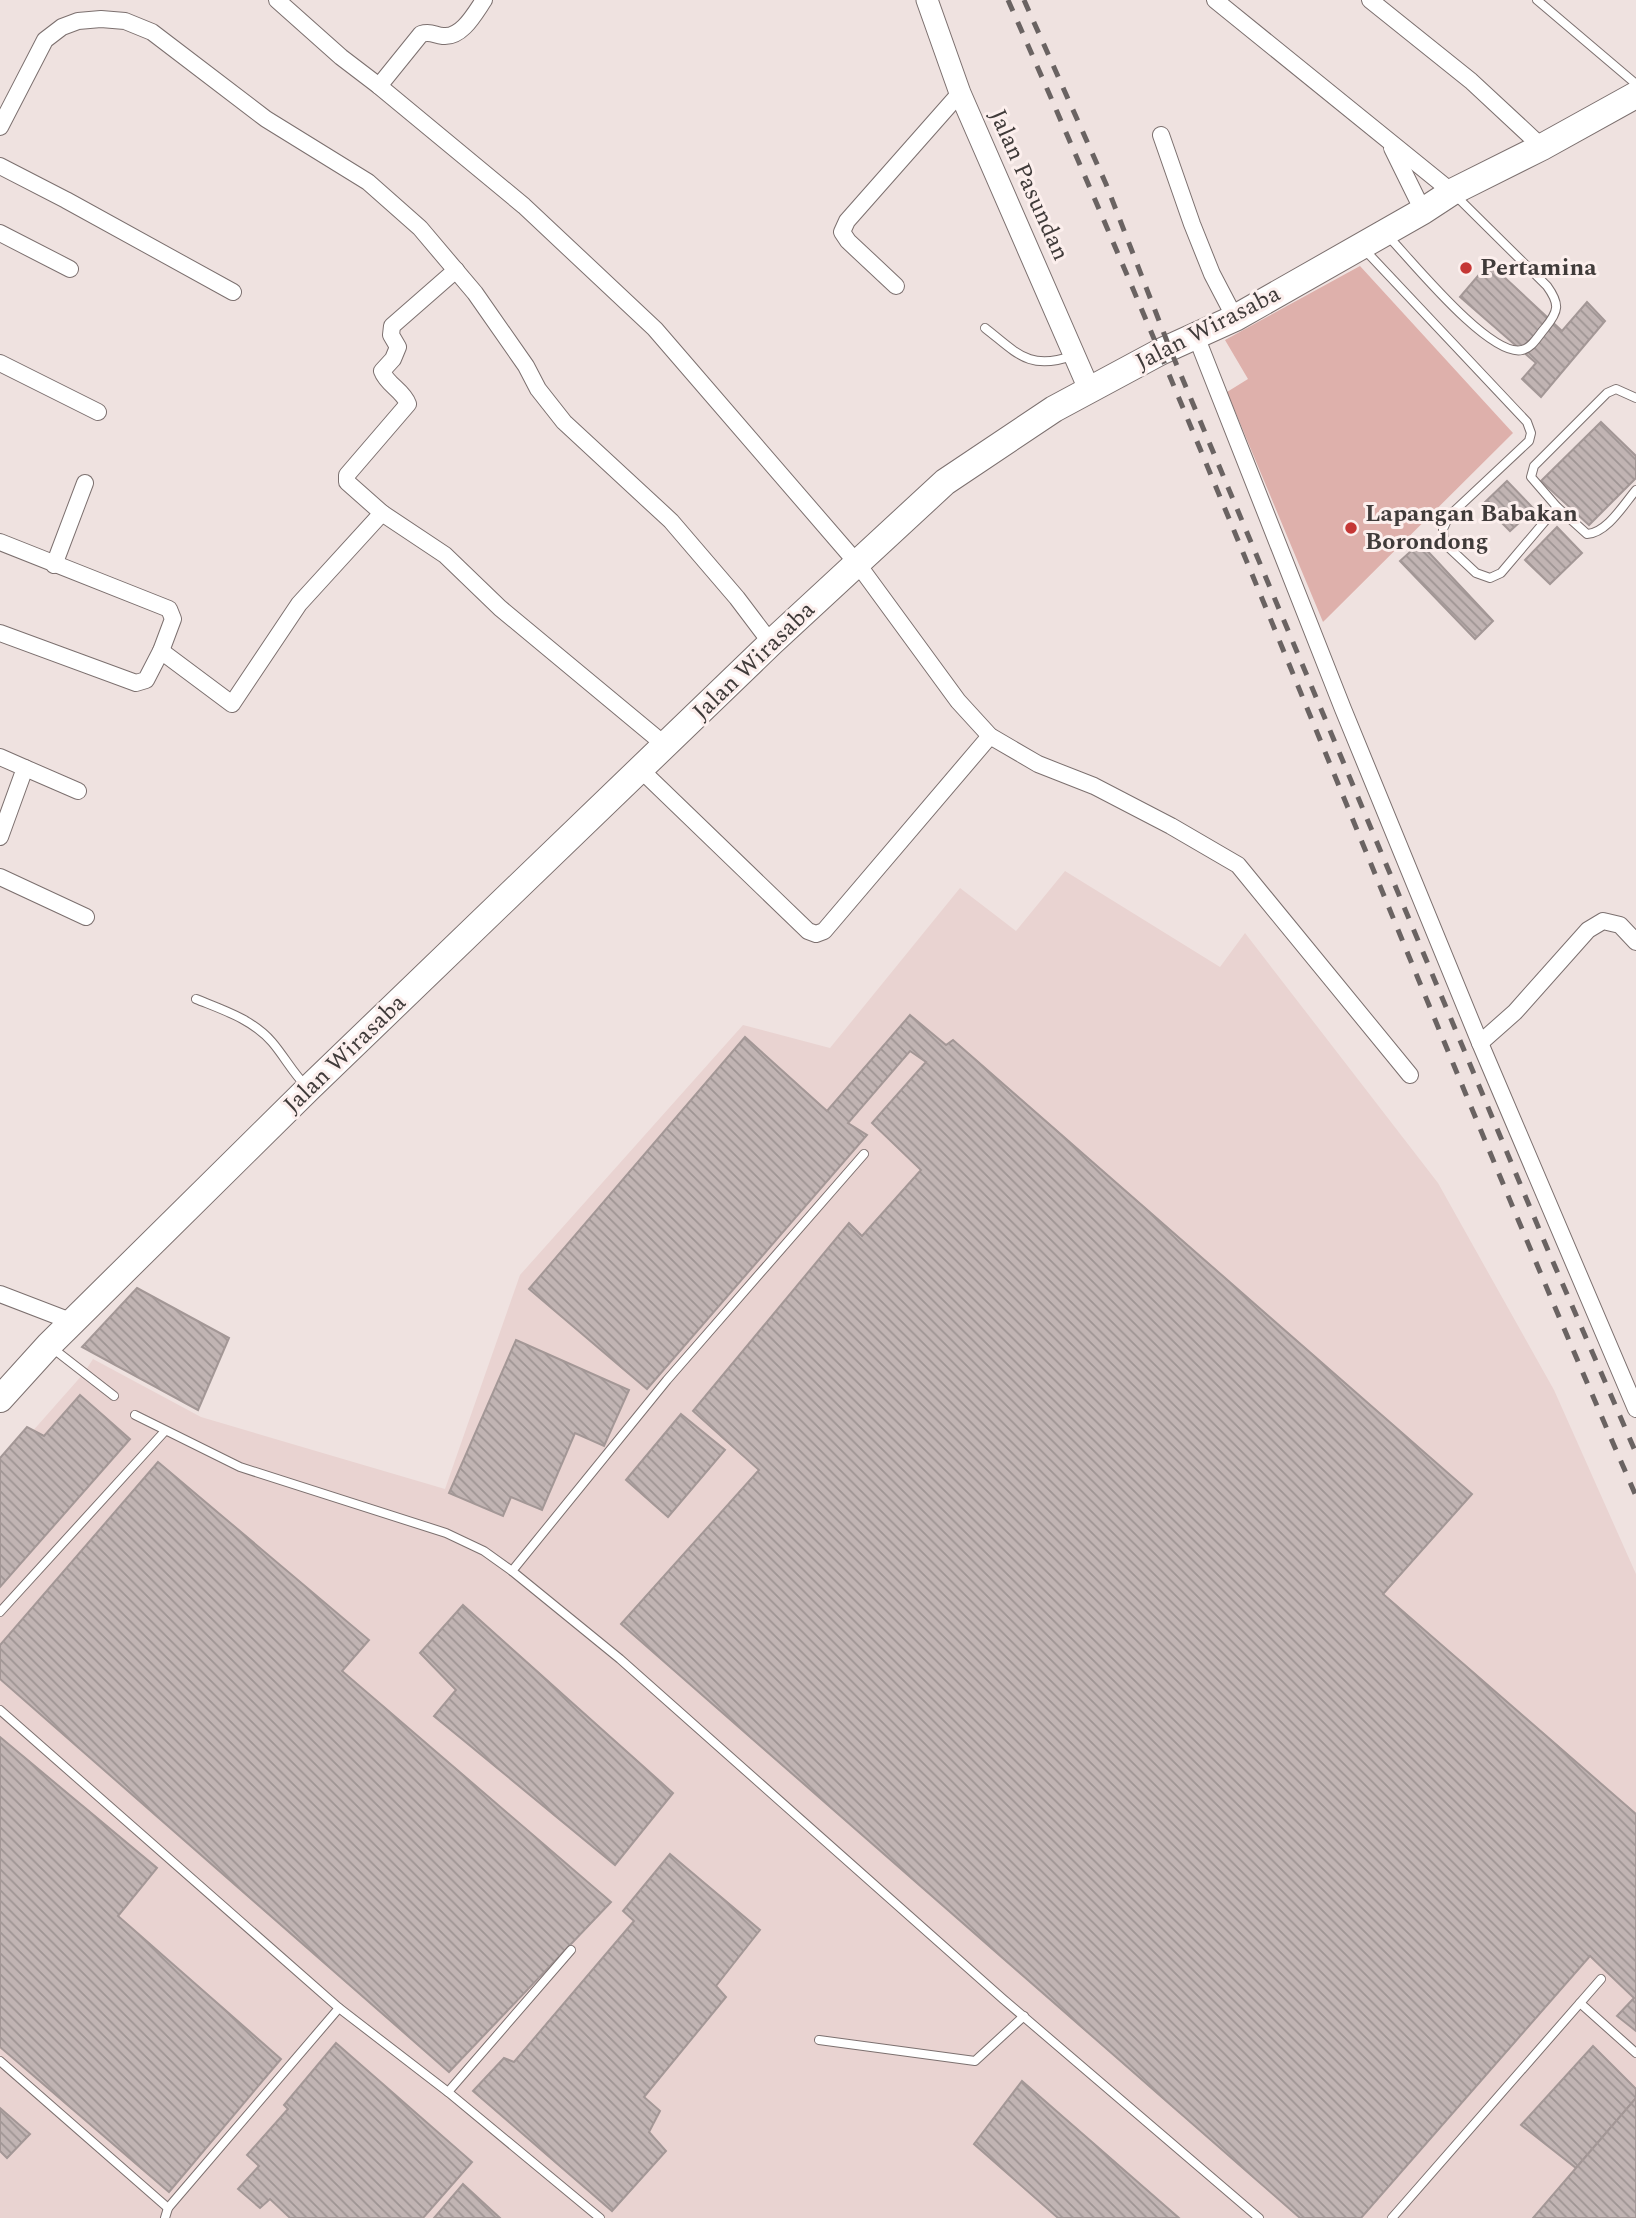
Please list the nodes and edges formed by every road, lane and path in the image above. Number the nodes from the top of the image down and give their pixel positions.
1 (277, 0) edge
2 (485, 0) edge
3 (927, 0) edge
4 (1215, 0) edge
5 (1370, 0) edge
6 (1537, 0) edge
7 (1636, 84) edge
8 (379, 86) junction
9 (960, 93) junction
10 (1636, 95) edge
11 (0, 127) edge
12 (1161, 135) dead end
13 (1389, 142) junction
14 (1542, 147) junction
15 (0, 166) edge
16 (1452, 192) junction
17 (1423, 211) junction
18 (1385, 232) junction
19 (0, 233) edge
20 (1360, 245) junction
21 (70, 269) dead end
22 (456, 270) junction
23 (896, 286) dead end
24 (233, 292) dead end
25 (1235, 318) junction
26 (985, 328) dead end
27 (1196, 336) junction
28 (1076, 354) junction
29 (0, 363) edge
30 (1089, 389) junction
31 (1636, 398) edge
32 (98, 412) dead end
33 (85, 483) dead end
34 (1636, 489) edge
35 (1558, 507) junction
36 (382, 513) junction
37 (0, 542) edge
38 (857, 563) junction
39 (54, 565) junction
40 (0, 633) edge
41 (771, 643) junction
42 (161, 652) junction
43 (990, 736) junction
44 (665, 745) junction
45 (0, 757) edge
46 (25, 768) junction
47 (640, 769) junction
48 (78, 791) dead end
49 (0, 837) edge
50 (0, 877) edge
51 (86, 917) dead end
52 (1636, 942) edge
53 (196, 999) dead end
54 (1480, 1043) junction
55 (1410, 1074) dead end
56 (308, 1089) junction
57 (864, 1154) dead end
58 (0, 1294) edge
59 (73, 1322) junction
60 (49, 1345) junction
61 (114, 1396) dead end
62 (0, 1399) edge
63 (1636, 1409) edge
64 (135, 1415) dead end
65 (164, 1431) junction
66 (512, 1571) junction
67 (0, 1612) edge
68 (0, 1710) edge
69 (571, 1950) dead end
70 (1601, 1979) dead end
71 (1580, 2003) junction
72 (339, 2008) junction
73 (1024, 2016) junction
74 (819, 2040) dead end
75 (1636, 2053) edge
76 (0, 2061) edge
77 (448, 2092) junction
78 (168, 2208) junction
79 (165, 2218) edge
80 (600, 2218) edge
81 (1259, 2218) edge
82 (1392, 2218) edge

1 - 8 street
2 - 8 street
3 - 9 street, Jalan Pasundan
4 - 13 street
5 - 14 street
6 - 7 lane
8 - 38 street
9 - 23 street
9 - 28 street, Jalan Pasundan
10 - 14 main road, Jalan Wirasaba
11 - 22 street
12 - 25 street
13 - 16 street
13 - 17 street
14 - 16 main road, Jalan Wirasaba
15 - 24 street
16 - 17 main road, Jalan Wirasaba
16 - 18 lane
17 - 18 main road, Jalan Wirasaba
18 - 20 main road, Jalan Wirasaba
19 - 21 street
20 - 25 main road, Jalan Wirasaba
20 - 35 lane
22 - 36 street
22 - 41 street
25 - 27 main road, Jalan Wirasaba
26 - 28 lane
27 - 30 main road, Jalan Wirasaba
27 - 54 street
28 - 30 street, Jalan Pasundan
29 - 32 street
30 - 38 main road, Jalan Wirasaba
31 - 35 lane
33 - 39 street
34 - 35 lane
36 - 42 street
36 - 44 street
37 - 39 street
38 - 41 main road, Jalan Wirasaba
38 - 43 street
39 - 42 street
40 - 42 street
41 - 44 main road, Jalan Wirasaba
43 - 47 street
43 - 55 street
44 - 47 main road, Jalan Wirasaba
45 - 46 street
46 - 48 street
46 - 49 street
47 - 56 main road, Jalan Wirasaba
50 - 51 street
52 - 54 street
53 - 56 lane
54 - 63 street
56 - 59 main road, Jalan Wirasaba
57 - 66 lane
58 - 59 street
59 - 60 main road, Jalan Wirasaba
60 - 61 lane
60 - 62 main road, Jalan Wirasaba
64 - 65 lane
65 - 66 lane
65 - 67 lane
66 - 73 lane
68 - 72 lane
69 - 77 lane
70 - 71 lane
71 - 75 lane
71 - 82 lane
72 - 77 lane
72 - 78 lane
73 - 74 lane
73 - 81 lane
76 - 78 lane
77 - 80 lane
78 - 79 lane

